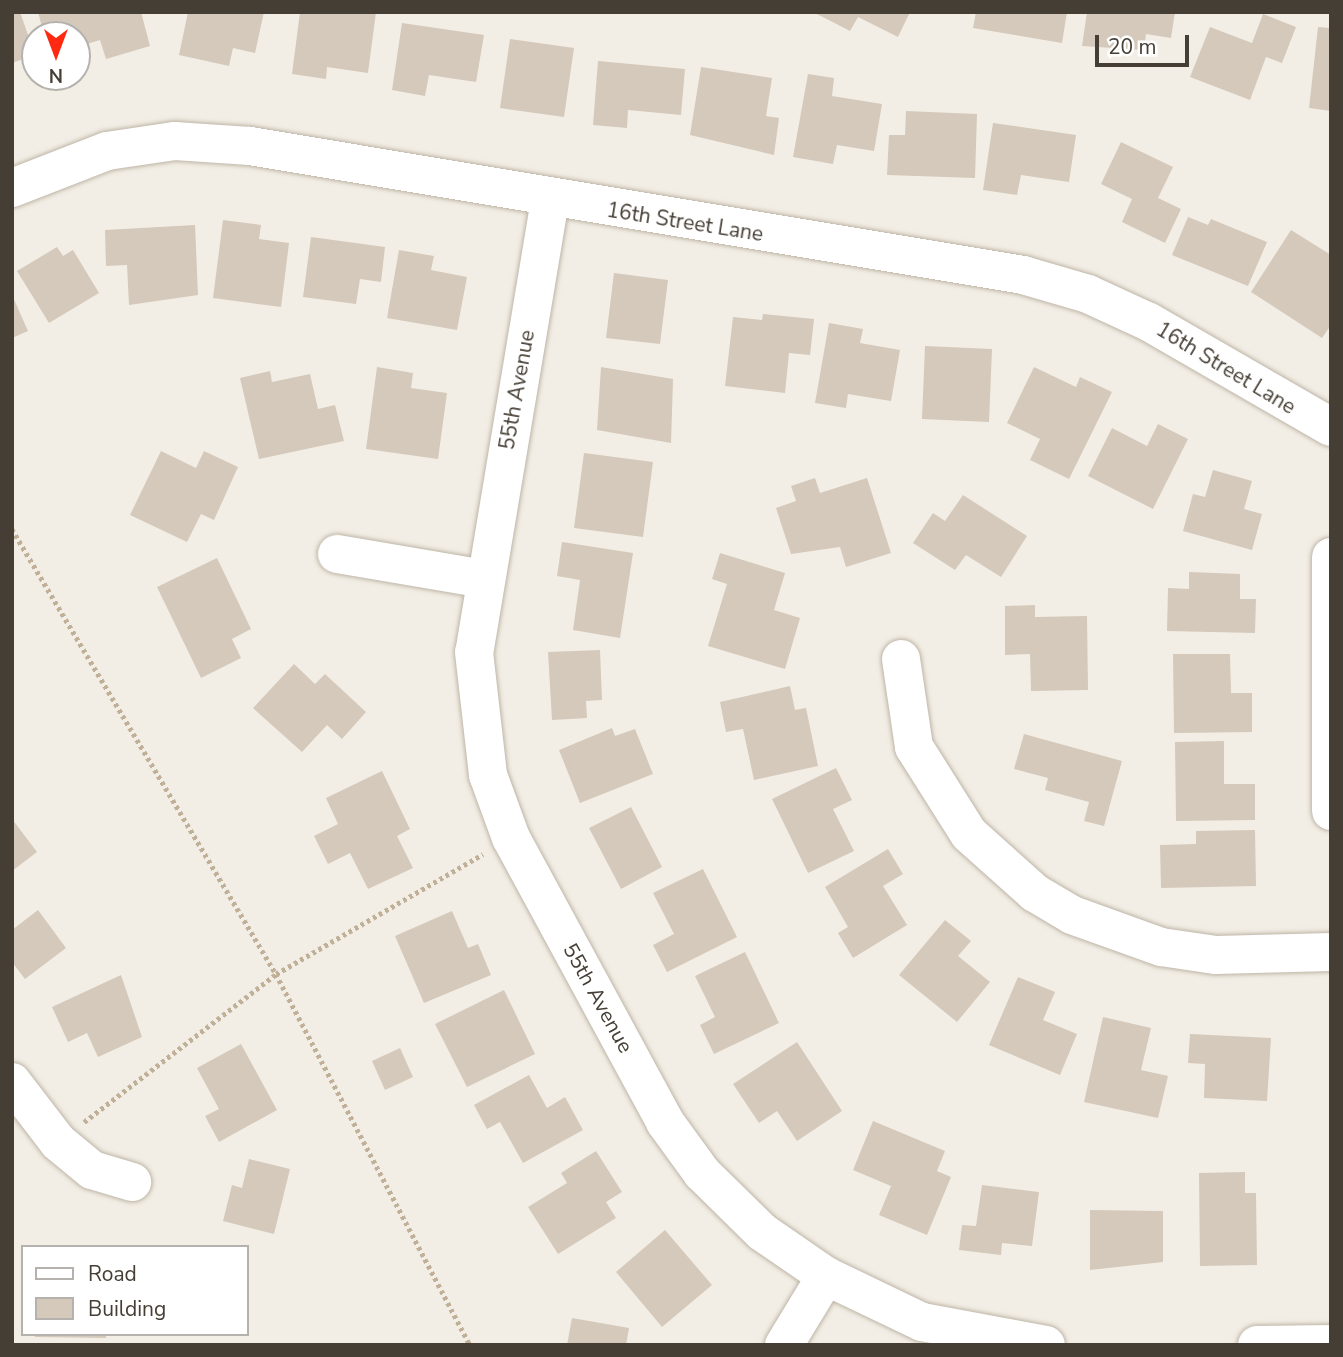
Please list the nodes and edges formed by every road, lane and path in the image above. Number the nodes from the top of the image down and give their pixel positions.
1 (12, 188) edge
2 (550, 200) junction
3 (1331, 427) edge
4 (12, 528) edge
5 (337, 554) dead end
6 (1331, 557) edge
7 (485, 579) junction
8 (901, 659) dead end
9 (1331, 811) edge
10 (511, 838) junction
11 (1331, 952) edge
12 (276, 974) junction
13 (12, 1082) edge
14 (58, 1142) junction
15 (132, 1182) dead end
16 (827, 1276) junction
17 (1331, 1344) edge
18 (470, 1345) edge
19 (784, 1345) edge
20 (1046, 1345) edge
21 (1257, 1345) edge

1 - 2 street, 16th Street Lane
2 - 3 street, 16th Street Lane
2 - 7 street, 55th Avenue
4 - 12 path
5 - 7 street
6 - 9 street
7 - 10 street, 55th Avenue
8 - 11 street
10 - 12 path
10 - 16 street, 55th Avenue
12 - 14 path
12 - 18 path
13 - 14 street
14 - 15 street
16 - 19 street
16 - 20 street, 55th Avenue
17 - 21 street

